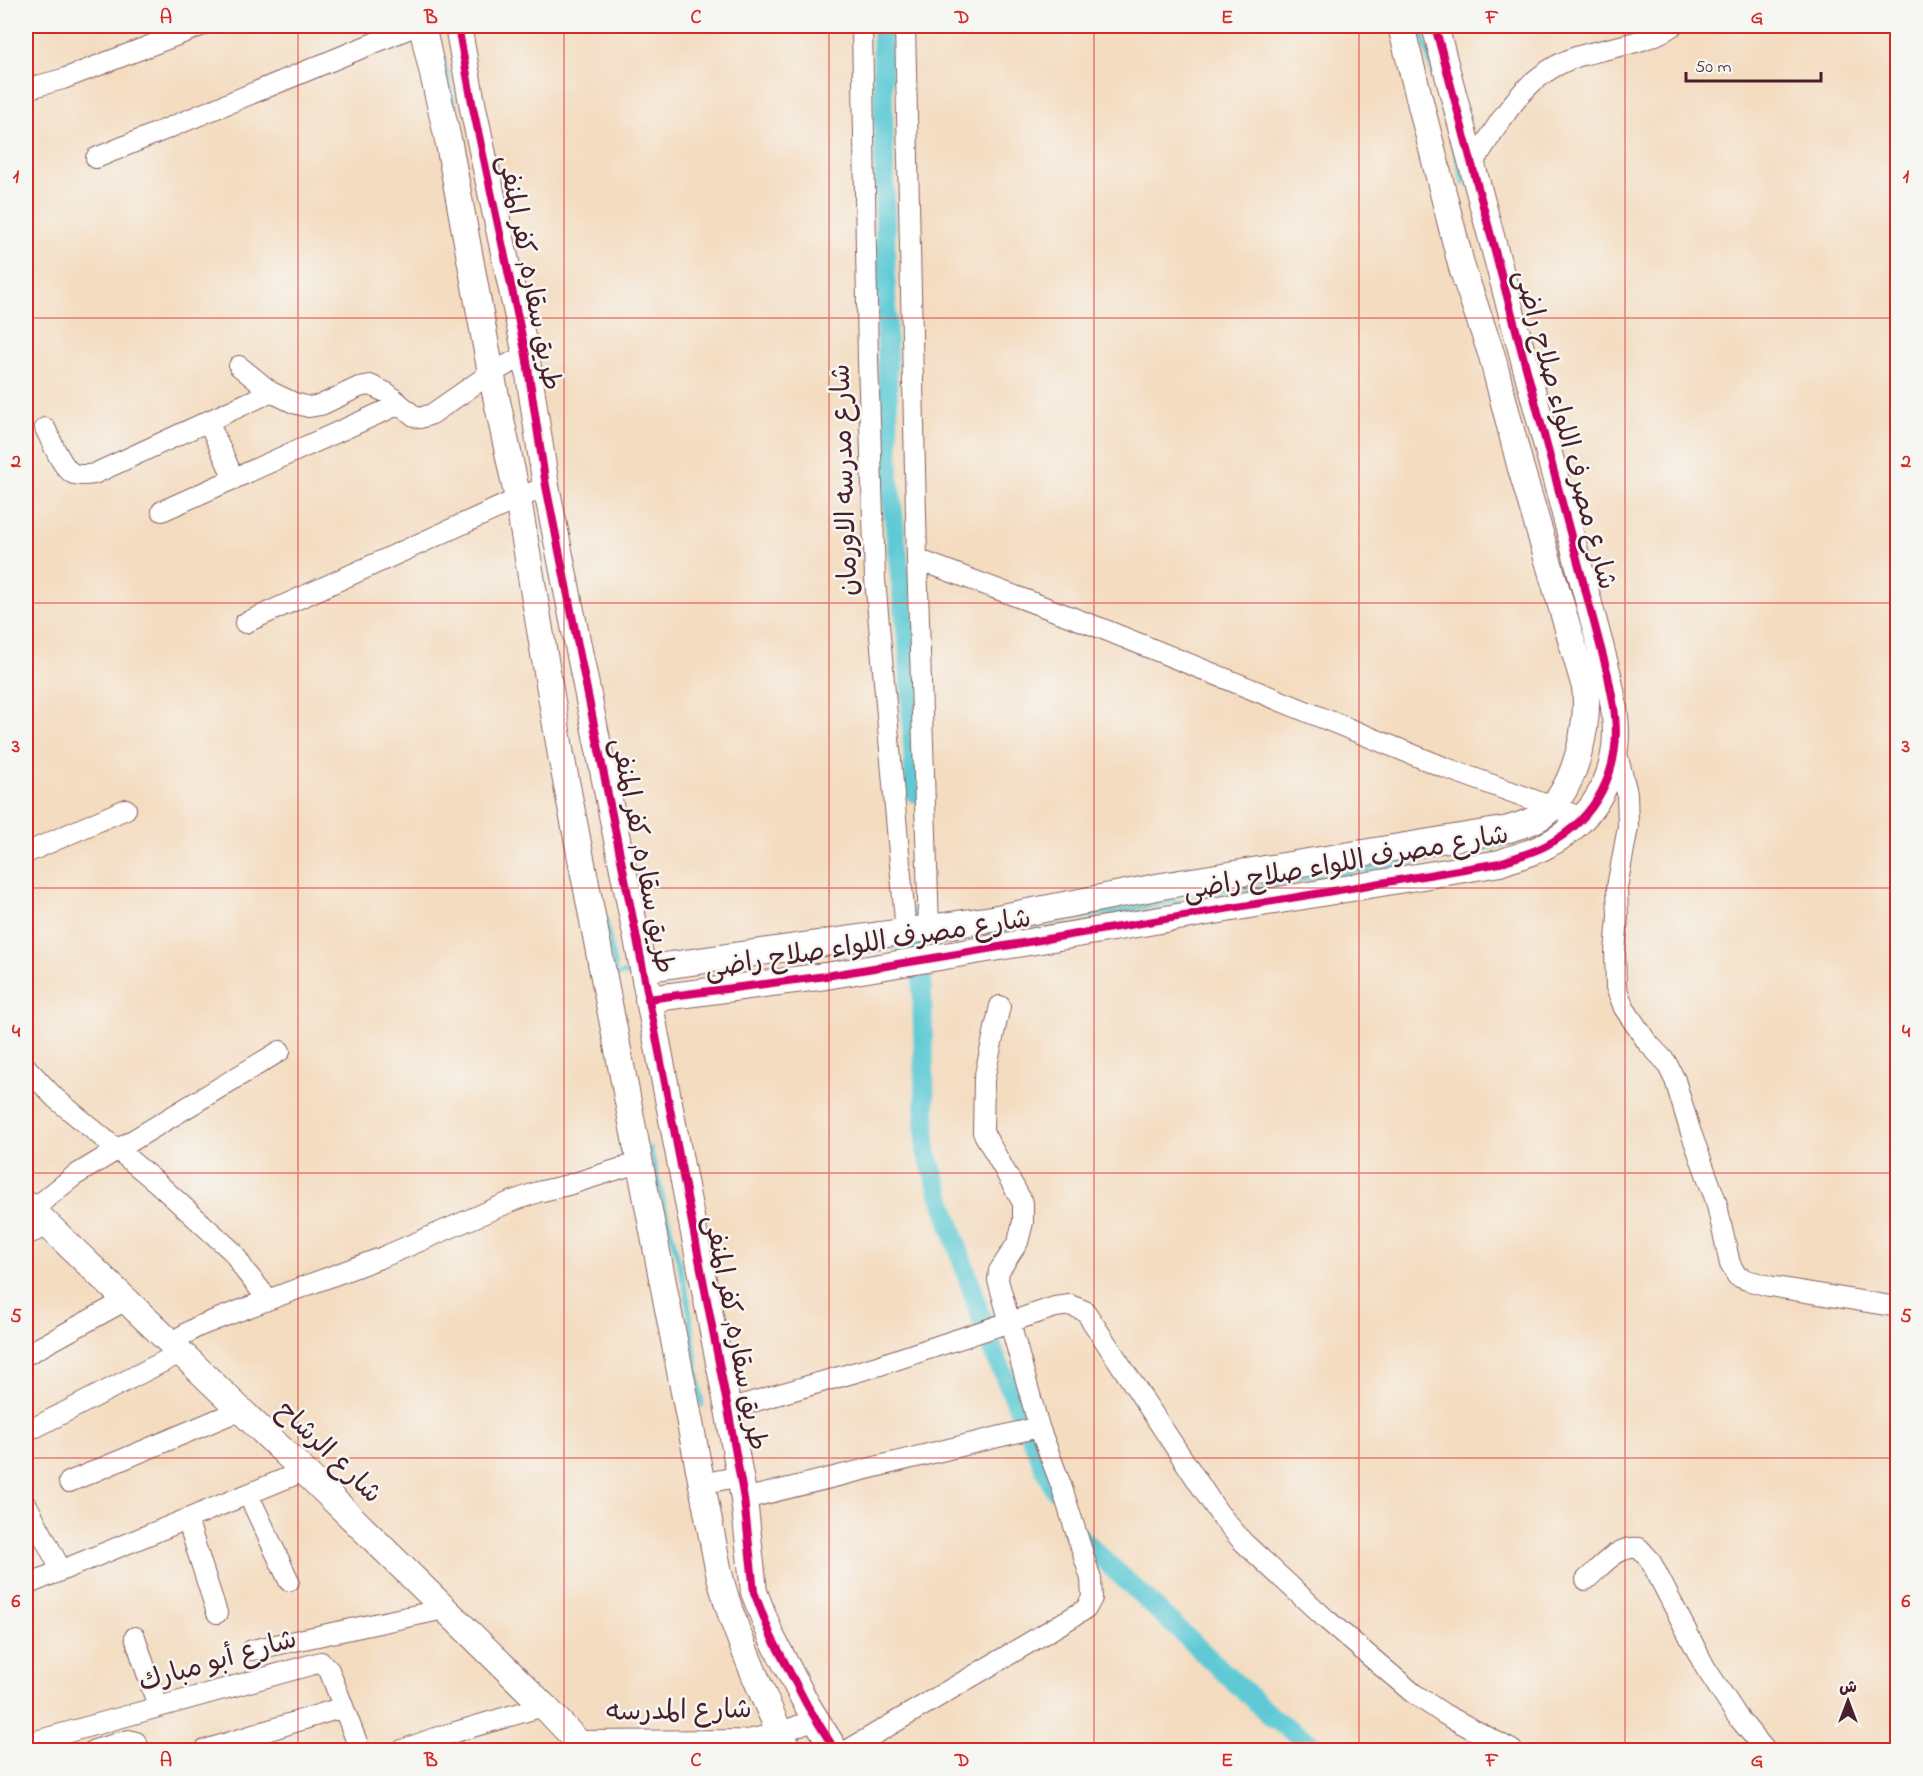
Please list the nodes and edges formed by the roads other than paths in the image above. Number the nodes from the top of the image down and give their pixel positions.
1 (201, 26) edge
2 (415, 26) edge
3 (422, 26) edge
4 (458, 26) edge
5 (862, 26) edge
6 (905, 26) edge
7 (1401, 26) edge
8 (1435, 26) edge
9 (1672, 26) edge
10 (26, 89) edge
11 (458, 112) junction
12 (96, 158) dead end
13 (1471, 166) junction
14 (509, 364) junction
15 (239, 366) dead end
16 (271, 392) junction
17 (400, 404) junction
18 (208, 421) junction
19 (45, 428) dead end
20 (234, 479) junction
21 (546, 486) junction
22 (518, 499) junction
23 (162, 511) dead end
24 (917, 559) junction
25 (245, 623) dead end
26 (556, 629) junction
27 (1615, 744) junction
28 (1552, 805) junction
29 (126, 809) dead end
30 (1583, 818) junction
31 (26, 854) edge
32 (1125, 893) junction
33 (992, 919) junction
34 (1133, 924) junction
35 (918, 930) junction
36 (998, 948) junction
37 (908, 962) junction
38 (643, 969) junction
39 (648, 999) junction
40 (1000, 1006) dead end
41 (280, 1051) dead end
42 (26, 1067) edge
43 (117, 1149) junction
44 (641, 1162) junction
45 (666, 1193) junction
46 (32, 1219) edge
47 (268, 1299) junction
48 (126, 1300) junction
49 (1898, 1307) edge
50 (1009, 1323) junction
51 (175, 1348) junction
52 (26, 1355) edge
53 (728, 1409) junction
54 (240, 1410) junction
55 (36, 1427) dead end
56 (1039, 1427) junction
57 (304, 1471) junction
58 (69, 1482) dead end
59 (705, 1483) junction
60 (739, 1484) junction
61 (248, 1494) junction
62 (28, 1507) dead end
63 (187, 1519) junction
64 (61, 1570) junction
65 (1586, 1580) dead end
66 (289, 1581) dead end
67 (26, 1585) edge
68 (445, 1609) junction
69 (217, 1613) dead end
70 (135, 1637) dead end
71 (252, 1650) dead end
72 (544, 1706) junction
73 (158, 1707) junction
74 (343, 1707) junction
75 (815, 1719) junction
76 (31, 1737) edge
77 (784, 1742) edge
78 (580, 1746) edge
79 (94, 1750) edge
80 (140, 1750) edge
81 (205, 1750) edge
82 (360, 1750) edge
83 (402, 1750) edge
84 (835, 1750) edge
85 (848, 1750) edge
86 (1512, 1750) edge
87 (1765, 1750) edge

1 - 10 street
2 - 12 street
3 - 11 street, طريق سقاره, كفر المنفى
4 - 11 street, طريق سقاره, كفر المنفى
5 - 35 street, شارع مدرسه الاورمان
6 - 24 street
7 - 28 street, شارع مصرف اللواء صلاح راضى
8 - 13 street, شارع مصرف اللواء صلاح راضى
9 - 13 street
11 - 14 street, طريق سقاره, كفر المنفى
11 - 14 street, طريق سقاره, كفر المنفى
13 - 27 street, شارع مصرف اللواء صلاح راضى
14 - 17 street
14 - 21 street, طريق سقاره, كفر المنفى
14 - 22 street, طريق سقاره, كفر المنفى
15 - 16 street
16 - 17 street
16 - 18 street
17 - 20 street
18 - 19 street
18 - 20 street
20 - 23 street
21 - 22 street
21 - 26 street, طريق سقاره, كفر المنفى
22 - 25 street
22 - 26 street, طريق سقاره, كفر المنفى
24 - 28 street
24 - 35 street
26 - 38 street, طريق سقاره, كفر المنفى
26 - 44 street, طريق سقاره, كفر المنفى
27 - 30 street, شارع مصرف اللواء صلاح راضى
27 - 49 street
28 - 30 street
28 - 32 street, شارع مصرف اللواء صلاح راضى
29 - 31 street
30 - 34 street, شارع مصرف اللواء صلاح راضى
32 - 33 street, شارع مصرف اللواء صلاح راضى
32 - 34 street
33 - 35 street, شارع مصرف اللواء صلاح راضى
33 - 36 street
34 - 36 street, شارع مصرف اللواء صلاح راضى
35 - 37 street
35 - 38 street, شارع مصرف اللواء صلاح راضى
36 - 37 street, شارع مصرف اللواء صلاح راضى
37 - 39 street, شارع مصرف اللواء صلاح راضى
38 - 39 street, طريق سقاره, كفر المنفى
39 - 45 street, طريق سقاره, كفر المنفى
40 - 50 street
41 - 43 street
42 - 43 street
43 - 46 street
43 - 47 street
44 - 45 street, طريق سقاره, كفر المنفى
44 - 47 street
45 - 53 street, طريق سقاره, كفر المنفى
45 - 59 street, طريق سقاره, كفر المنفى
46 - 48 street, شارع الرشاح
47 - 51 street
48 - 51 street, شارع الرشاح
48 - 52 street
50 - 53 street
50 - 56 street
50 - 86 street
51 - 54 street, شارع الرشاح
51 - 55 street
53 - 60 street, طريق سقاره, كفر المنفى
54 - 57 street, شارع الرشاح
54 - 58 street
56 - 60 street
56 - 85 street
57 - 61 street
57 - 68 street, شارع الرشاح
59 - 60 street
59 - 77 street, طريق سقاره, كفر المنفى
60 - 75 street, طريق سقاره, كفر المنفى
61 - 63 street
61 - 66 street
62 - 64 street
63 - 64 street
63 - 69 street
64 - 67 street
65 - 87 street
68 - 71 street
68 - 72 street, شارع الرشاح
70 - 73 street
72 - 78 street, شارع الرشاح
72 - 83 street
73 - 74 street, شارع أبو مبارك
73 - 76 street, شارع أبو مبارك
74 - 81 street
74 - 82 street, شارع أبو مبارك
75 - 77 street, شارع المدرسه
75 - 84 street, طريق سقاره, كفر المنفى
77 - 78 street, شارع المدرسه
79 - 80 street

